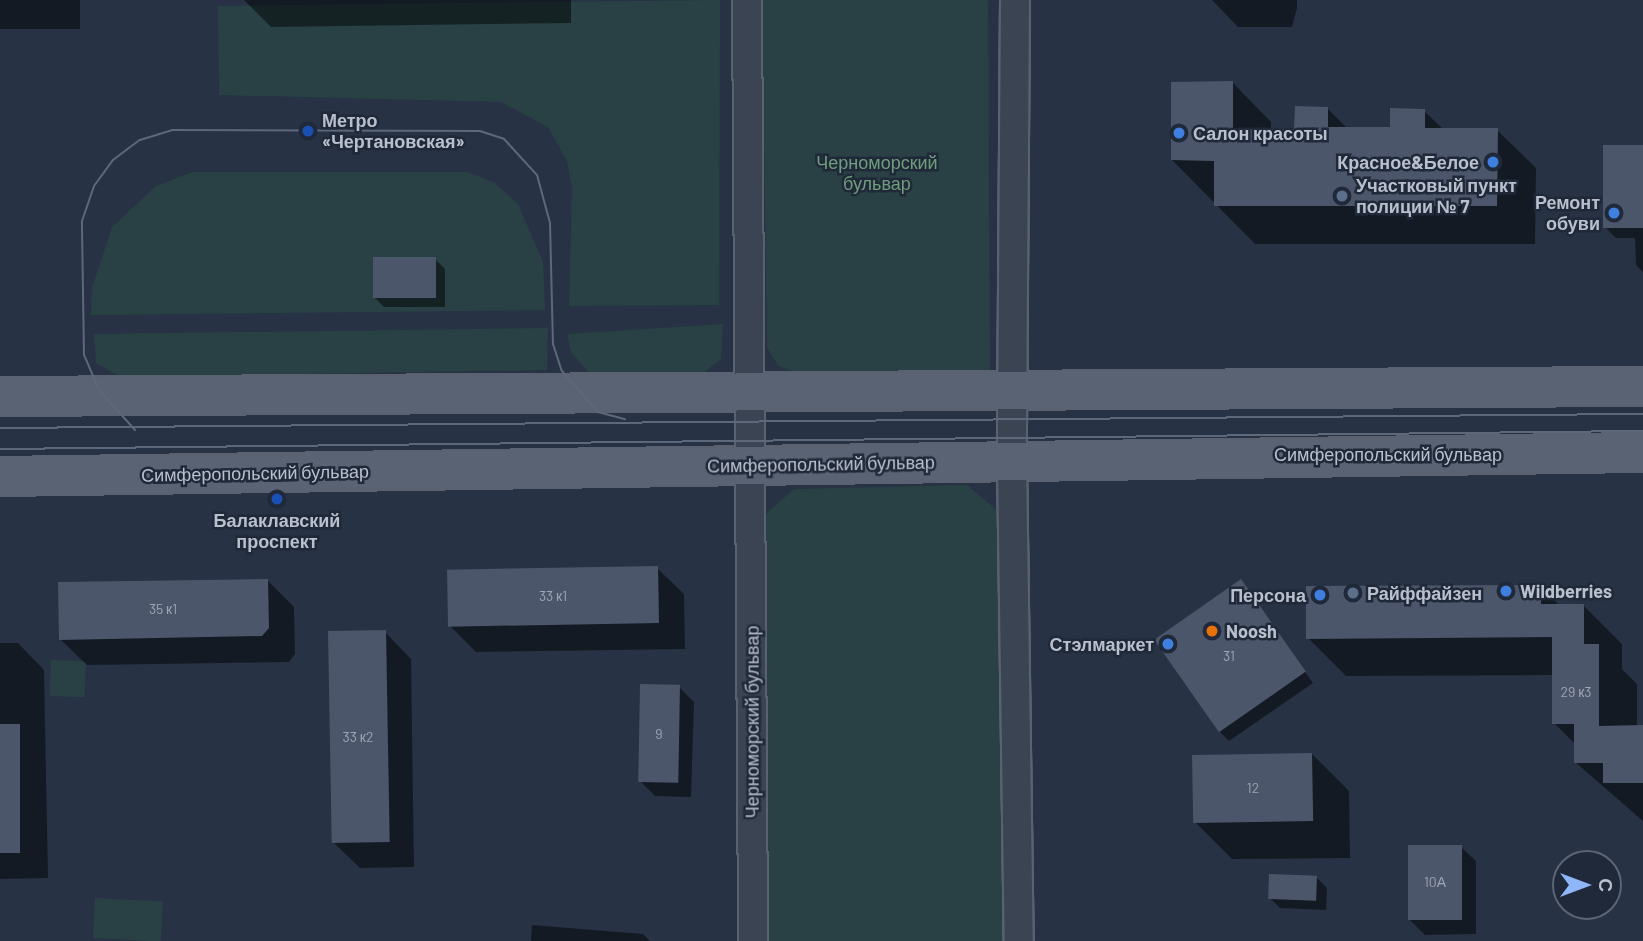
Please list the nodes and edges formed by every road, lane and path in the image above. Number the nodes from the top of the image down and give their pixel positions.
1 (747, 0) edge
2 (1015, 0) edge
3 (1643, 386) edge
4 (1013, 388) junction
5 (753, 391) junction
6 (0, 396) edge
7 (1643, 452) edge
8 (1012, 460) junction
9 (753, 466) junction
10 (0, 476) edge
11 (753, 941) edge
12 (1020, 941) edge

1 - 5 street, Черноморский бульвар
2 - 4 street
3 - 4 main road
4 - 5 main road
4 - 8 street
5 - 6 main road
5 - 9 street, Черноморский бульвар
7 - 8 main road, Симферопольский бульвар
8 - 9 main road, Симферопольский бульвар
8 - 12 street
9 - 10 main road, Симферопольский бульвар
9 - 11 street, Черноморский бульвар

